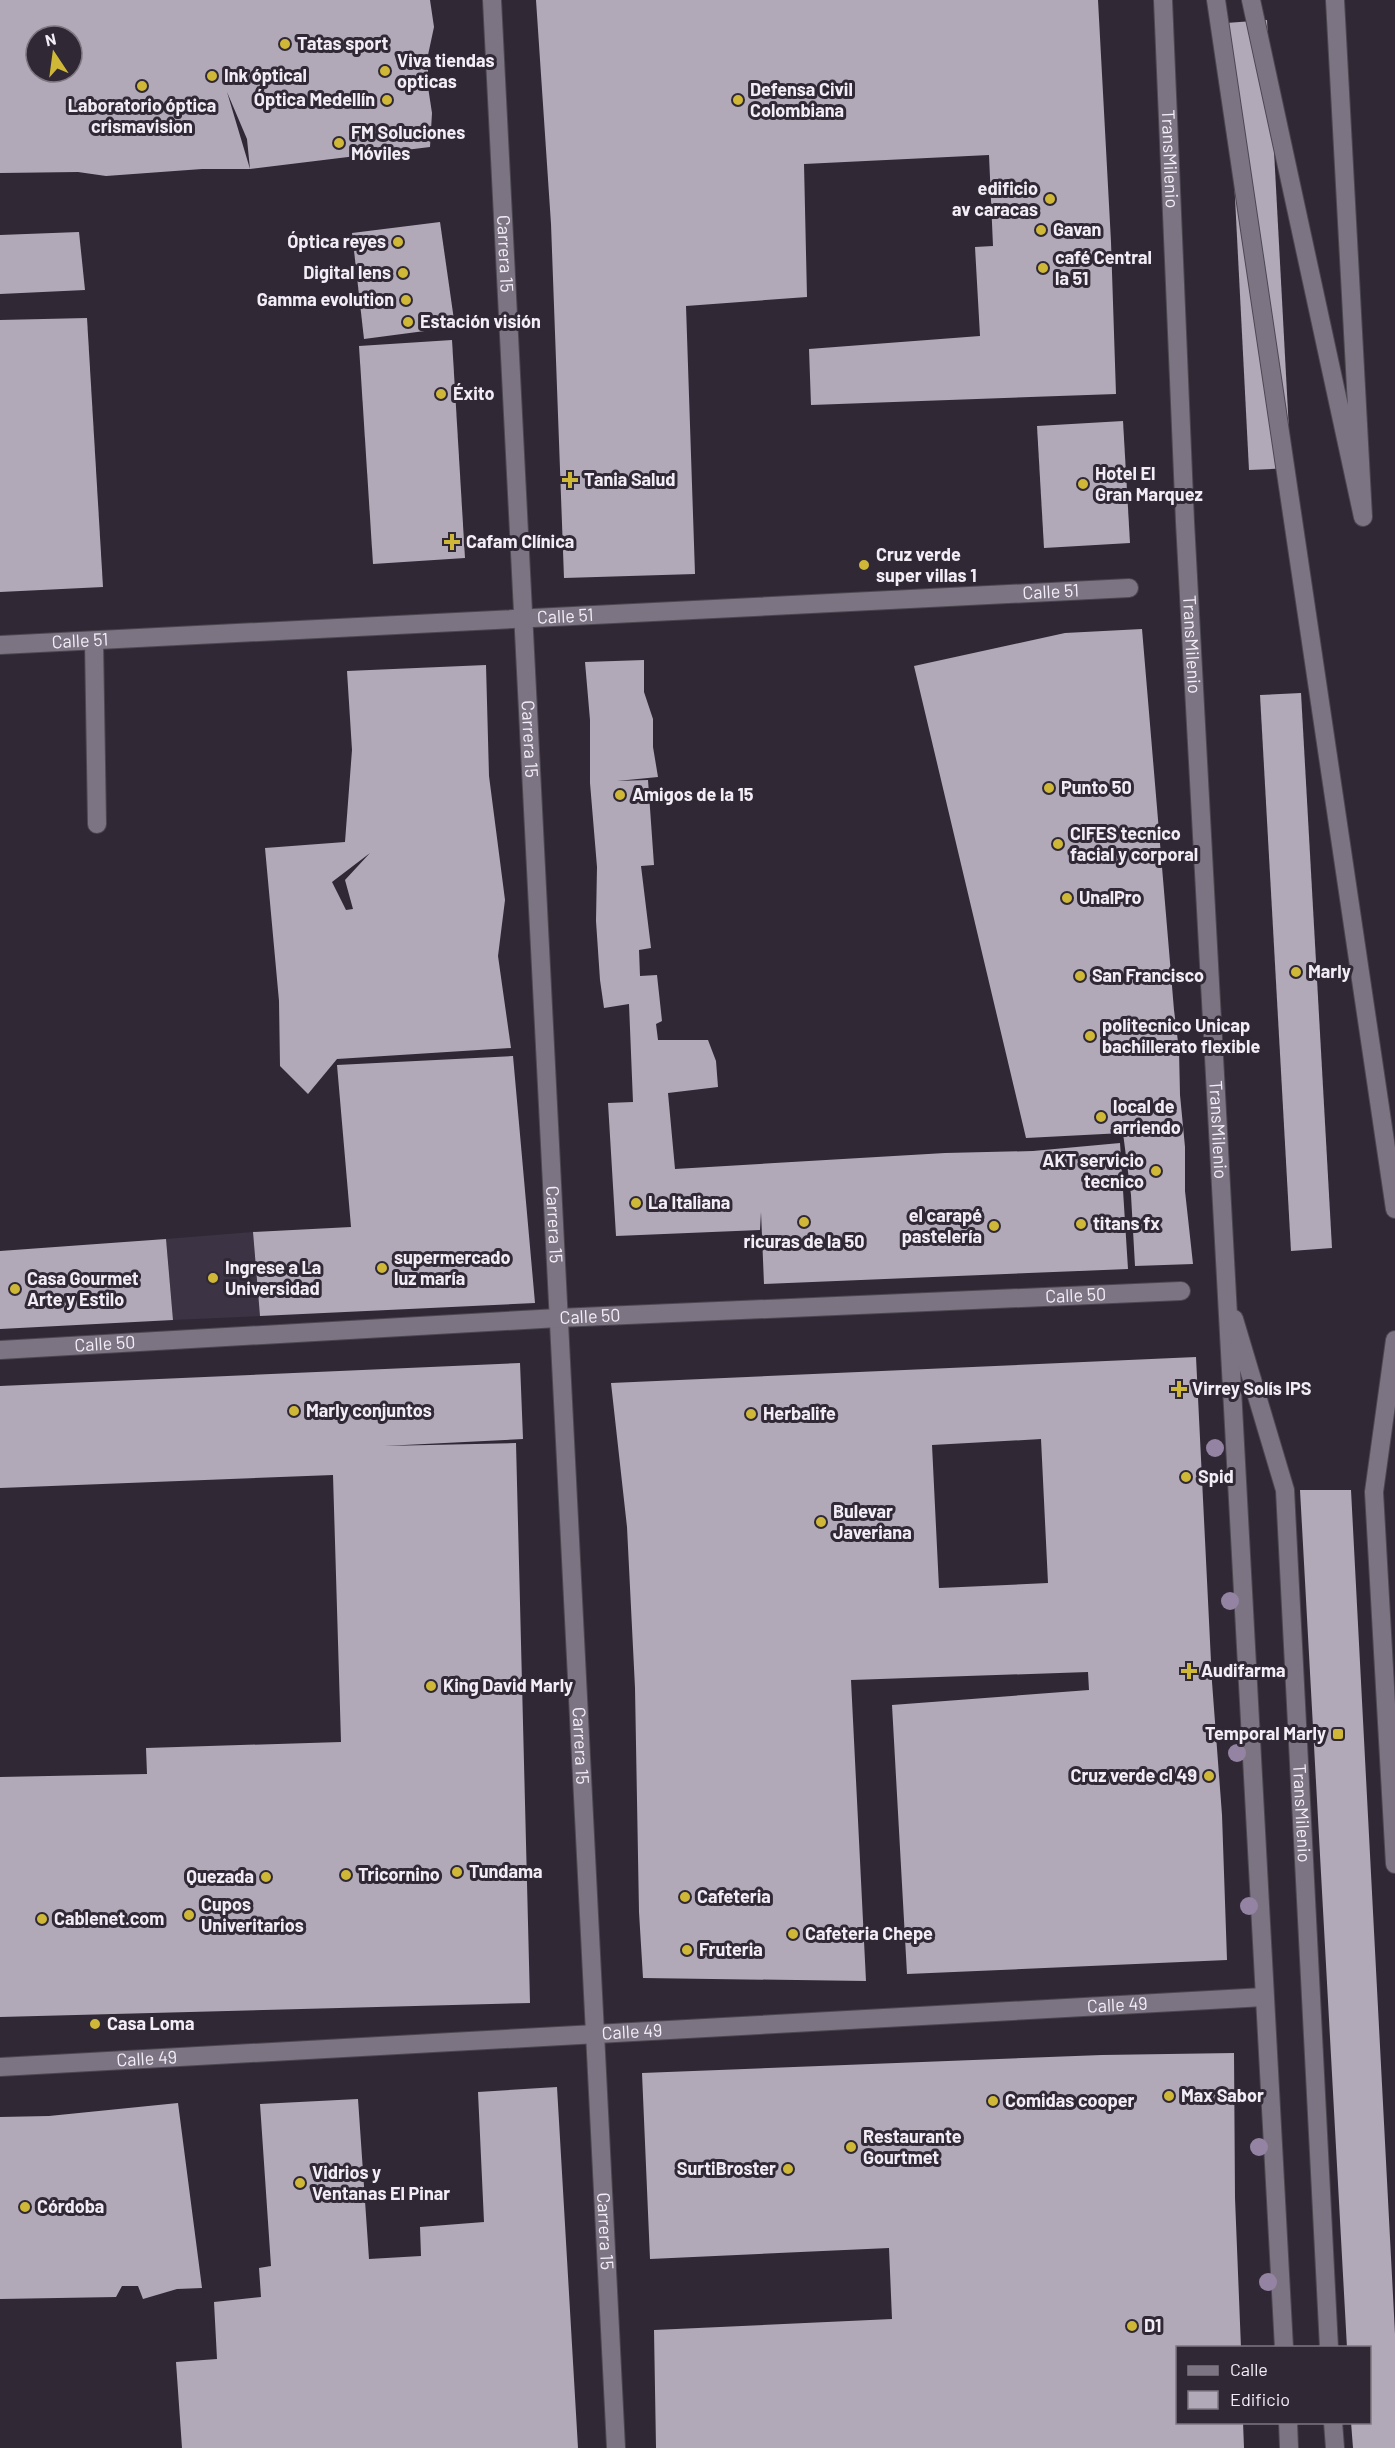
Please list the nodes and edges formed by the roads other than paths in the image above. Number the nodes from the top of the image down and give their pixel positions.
1 (492, 0) edge
2 (1163, 0) edge
3 (1216, 0) edge
4 (1251, 0) edge
5 (1335, 0) edge
6 (1129, 588) dead end
7 (524, 619) junction
8 (94, 640) junction
9 (0, 645) edge
10 (97, 824) dead end
11 (1395, 1209) edge
12 (1225, 1288) junction
13 (1181, 1291) dead end
14 (558, 1318) junction
15 (1395, 1340) edge
16 (0, 1350) edge
17 (1395, 1864) edge
18 (1264, 1997) junction
19 (595, 2034) junction
20 (0, 2067) edge
21 (1284, 2346) edge
22 (1329, 2346) edge
23 (1288, 2424) edge
24 (1333, 2424) edge
25 (616, 2448) edge
26 (1289, 2448) edge
27 (1335, 2448) edge

1 - 7 street, Carrera 15
2 - 12 street, TransMilenio
3 - 11 street
4 - 5 street
6 - 7 street, Calle 51
7 - 8 street, Calle 51
7 - 14 street, Carrera 15
8 - 9 street, Calle 51
8 - 10 street
12 - 18 street, TransMilenio
12 - 22 street, TransMilenio
13 - 14 street, Calle 50
14 - 16 street, Calle 50
14 - 19 street, Carrera 15
15 - 17 street
18 - 19 street, Calle 49
18 - 21 street, TransMilenio
19 - 20 street, Calle 49
19 - 25 street, Carrera 15
23 - 26 street
24 - 27 street

